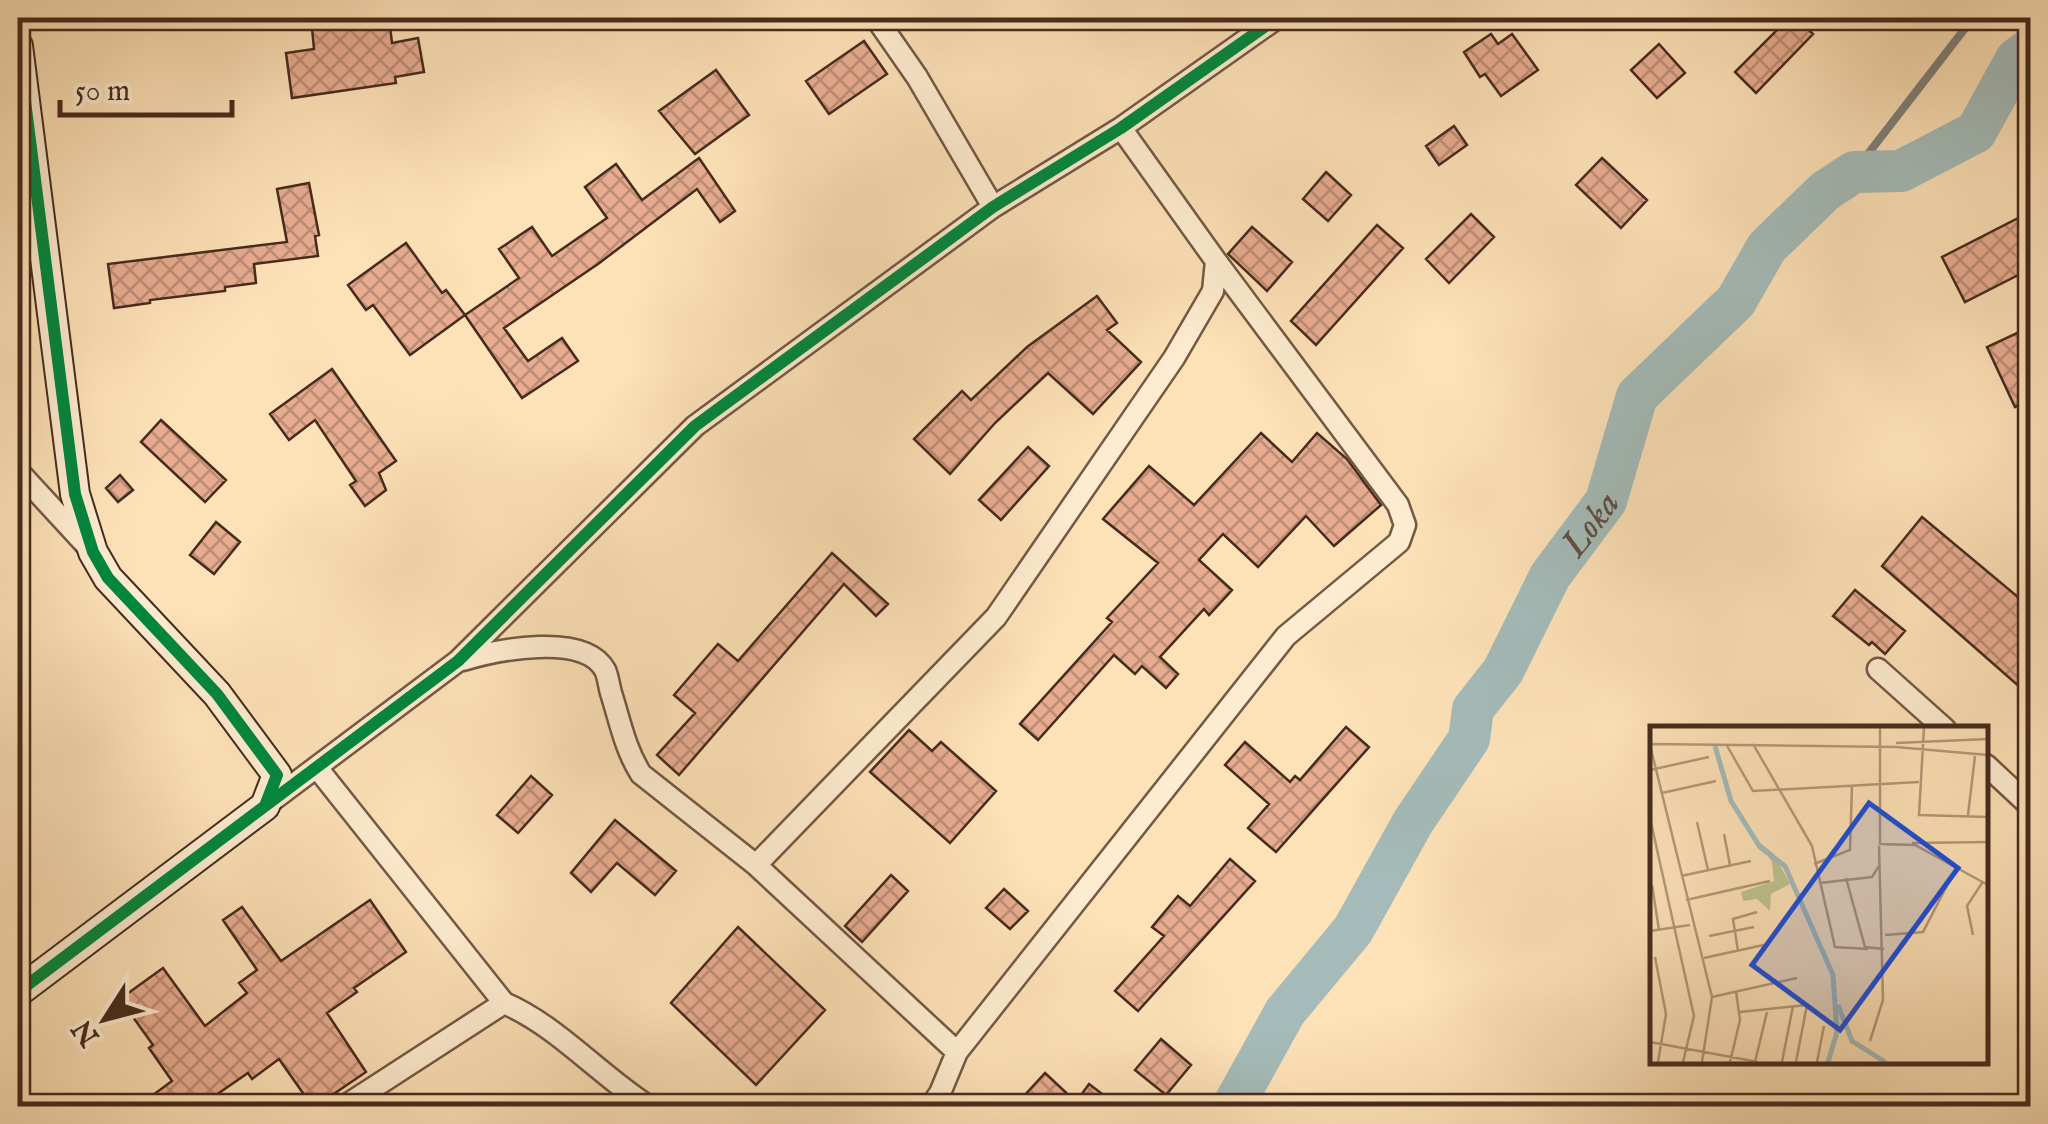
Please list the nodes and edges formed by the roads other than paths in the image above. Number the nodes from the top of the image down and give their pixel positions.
1 (876, 18) edge
2 (1277, 18) edge
3 (18, 46) edge
4 (1121, 128) junction
5 (993, 207) junction
6 (1216, 261) junction
7 (18, 471) edge
8 (92, 552) junction
9 (458, 661) junction
10 (1878, 669) dead end
11 (1942, 726) edge
12 (1988, 767) edge
13 (318, 769) junction
14 (265, 806) junction
15 (2030, 806) edge
16 (756, 865) junction
17 (18, 992) edge
18 (504, 1003) junction
19 (957, 1052) junction
20 (345, 1106) edge
21 (648, 1106) edge
22 (931, 1106) edge

1 - 5 street
2 - 4 street
3 - 8 street
4 - 5 street
4 - 6 street
5 - 9 street
6 - 16 street
6 - 19 street
7 - 8 street
8 - 14 street
9 - 13 street
9 - 16 street
10 - 11 street
12 - 15 street
13 - 14 street
13 - 18 street
14 - 17 street
16 - 19 street
18 - 20 street
18 - 21 street
19 - 22 street

